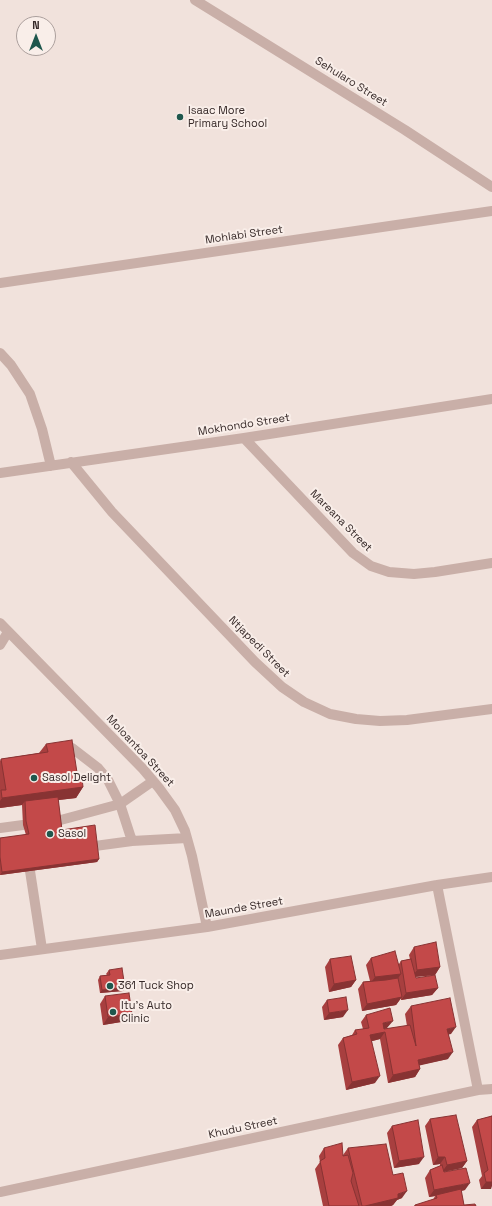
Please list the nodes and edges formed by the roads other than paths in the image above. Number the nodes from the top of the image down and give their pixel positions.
1 (195, 0) edge
2 (492, 187) edge
3 (492, 211) edge
4 (0, 283) edge
5 (0, 353) edge
6 (492, 399) edge
7 (244, 438) junction
8 (71, 462) junction
9 (51, 466) junction
10 (0, 473) edge
11 (492, 563) edge
12 (0, 623) edge
13 (8, 632) junction
14 (0, 645) edge
15 (492, 709) edge
16 (72, 748) edge
17 (153, 781) junction
18 (120, 804) junction
19 (57, 820) edge
20 (23, 825) dead end
21 (0, 828) edge
22 (187, 838) junction
23 (132, 842) junction
24 (95, 846) edge
25 (30, 871) edge
26 (492, 877) edge
27 (438, 885) junction
28 (207, 927) junction
29 (42, 949) junction
30 (0, 955) edge
31 (492, 1089) edge
32 (478, 1090) junction
33 (0, 1192) edge

1 - 2 street, Sehularo Street
3 - 4 street, Mohlabi Street
5 - 9 street
6 - 7 street, Mokhondo Street
7 - 8 street, Mokhondo Street
7 - 11 street, Mareana Street
8 - 9 street, Mokhondo Street
8 - 15 street, Ntjapedi Street
9 - 10 street, Mokhondo Street
12 - 13 street, Moloantoa Street
13 - 14 street
13 - 17 street, Moloantoa Street
16 - 18 street
17 - 18 street
17 - 22 street, Moloantoa Street
18 - 19 street
18 - 23 street
20 - 21 street
22 - 23 street
22 - 28 street, Moloantoa Street
23 - 24 street
25 - 29 street
26 - 27 street, Maunde Street
27 - 28 street, Maunde Street
27 - 32 street
28 - 29 street, Maunde Street
29 - 30 street, Maunde Street
31 - 32 street, Khudu Street
32 - 33 street, Khudu Street

